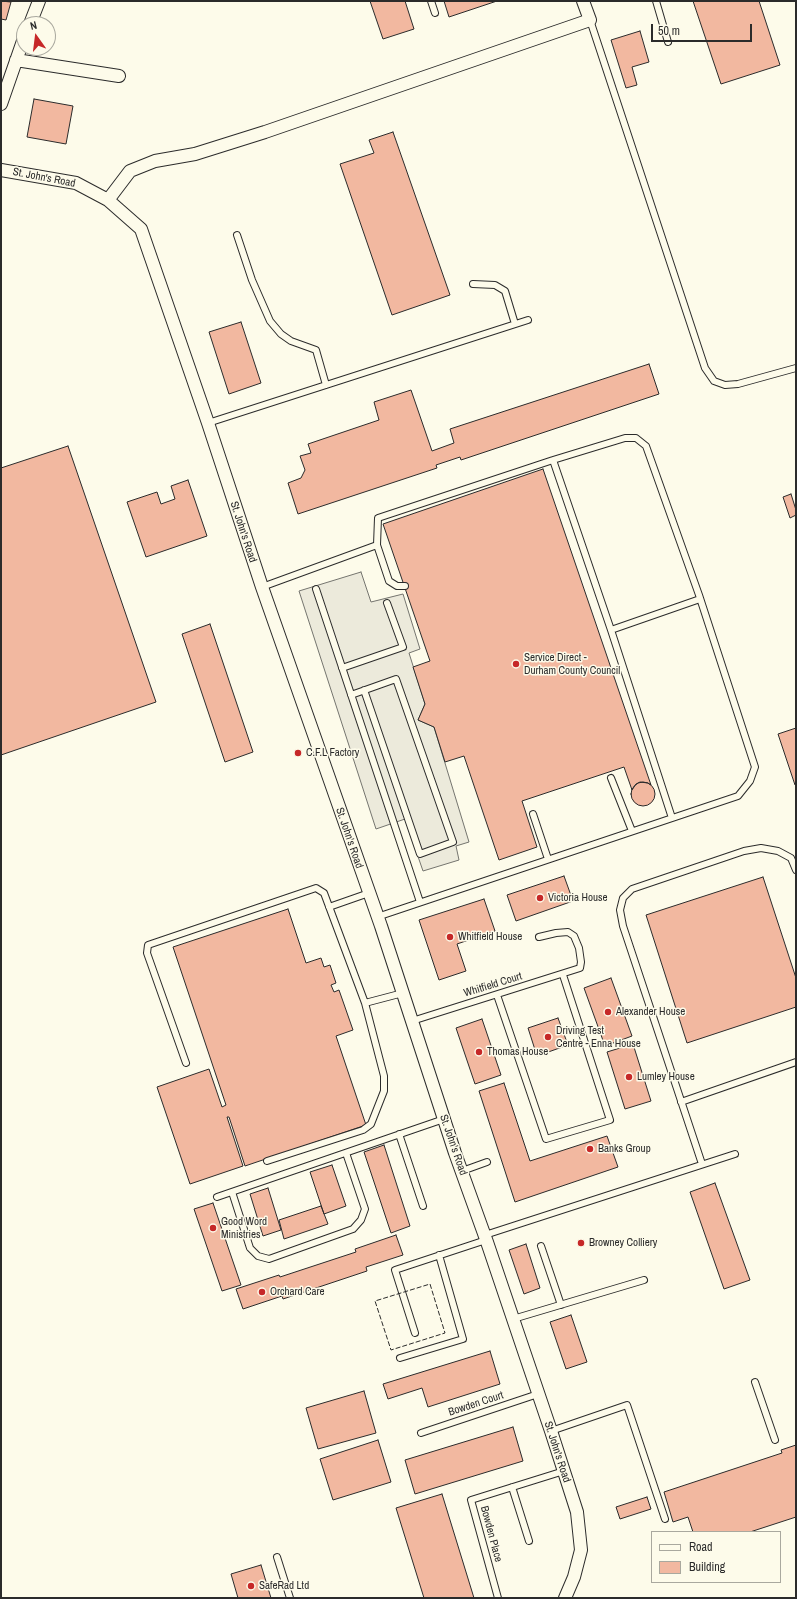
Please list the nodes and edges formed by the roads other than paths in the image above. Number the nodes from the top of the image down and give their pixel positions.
1 (39, 1) edge
2 (431, 1) edge
3 (583, 1) edge
4 (656, 1) edge
5 (435, 13) dead end
6 (33, 16) edge
7 (590, 20) junction
8 (668, 42) dead end
9 (17, 56) edge
10 (16, 60) junction
11 (118, 76) dead end
12 (1, 104) edge
13 (1, 170) edge
14 (108, 200) junction
15 (236, 235) dead end
16 (473, 284) dead end
17 (528, 320) dead end
18 (515, 324) junction
19 (796, 368) edge
20 (326, 385) junction
21 (208, 423) junction
22 (553, 460) junction
23 (377, 545) junction
24 (405, 586) dead end
25 (262, 587) junction
26 (316, 589) dead end
27 (700, 599) junction
28 (388, 603) dead end
29 (612, 630) junction
30 (342, 668) junction
31 (364, 690) dead end
32 (351, 695) junction
33 (612, 778) dead end
34 (533, 814) dead end
35 (672, 818) junction
36 (632, 831) junction
37 (548, 859) junction
38 (796, 870) edge
39 (368, 893) junction
40 (420, 902) junction
41 (329, 907) junction
42 (377, 917) junction
43 (539, 937) dead end
44 (563, 975) junction
45 (403, 993) junction
46 (497, 995) junction
47 (365, 1003) junction
48 (412, 1021) junction
49 (796, 1062) edge
50 (186, 1063) dead end
51 (681, 1102) junction
52 (444, 1119) junction
53 (399, 1134) junction
54 (346, 1152) junction
55 (735, 1154) dead end
56 (267, 1161) dead end
57 (487, 1162) dead end
58 (702, 1164) junction
59 (462, 1171) junction
60 (232, 1192) junction
61 (217, 1197) dead end
62 (423, 1206) dead end
63 (486, 1237) junction
64 (541, 1246) dead end
65 (439, 1255) junction
66 (644, 1280) dead end
67 (561, 1305) junction
68 (513, 1319) junction
69 (415, 1333) dead end
70 (400, 1358) dead end
71 (755, 1382) dead end
72 (538, 1394) junction
73 (551, 1431) junction
74 (421, 1433) dead end
75 (775, 1440) dead end
76 (564, 1471) junction
77 (512, 1487) junction
78 (665, 1519) dead end
79 (529, 1541) dead end
80 (277, 1557) dead end
81 (290, 1598) edge
82 (498, 1598) edge
83 (565, 1598) edge

1 - 6 street
2 - 5 lane
3 - 7 street
4 - 8 lane
7 - 14 street
7 - 19 lane
9 - 10 street
10 - 11 street
10 - 12 street
13 - 14 street, St. John's Road
14 - 21 street, St. John's Road
15 - 20 lane
16 - 18 lane
17 - 18 lane
18 - 20 lane
20 - 21 lane
21 - 25 street, St. John's Road
22 - 23 lane
22 - 27 lane
22 - 29 lane
23 - 24 lane
23 - 25 lane
25 - 39 street, St. John's Road
26 - 30 lane
27 - 29 lane
27 - 35 lane
28 - 30 lane
29 - 35 lane
30 - 32 lane
31 - 32 lane
32 - 40 lane
33 - 36 lane
34 - 37 lane
35 - 36 lane
36 - 37 lane
37 - 40 lane
38 - 51 lane
39 - 41 lane
39 - 42 street, St. John's Road
40 - 42 lane
41 - 47 lane
41 - 50 lane
42 - 45 street, St. John's Road
43 - 44 lane, Whitfield Court
44 - 46 lane, Whitfield Court
44 - 46 lane
45 - 47 lane
45 - 48 street, St. John's Road
46 - 48 lane, Whitfield Court
47 - 56 lane
48 - 52 street, St. John's Road
49 - 51 lane
51 - 58 lane
52 - 53 lane
52 - 59 street, St. John's Road
53 - 54 lane
53 - 62 lane
54 - 60 lane
54 - 60 lane
55 - 58 lane
57 - 59 lane
58 - 63 lane
59 - 63 street, St. John's Road
60 - 61 lane
63 - 65 lane
63 - 68 street, St. John's Road
64 - 67 lane
65 - 69 lane
65 - 70 lane
66 - 67 lane
67 - 68 lane
68 - 72 street, St. John's Road
71 - 75 lane
72 - 73 street, St. John's Road
72 - 74 lane, Bowden Court
73 - 76 street, St. John's Road
73 - 78 lane
76 - 77 lane, Bowden Place
76 - 83 street, St. John's Road
77 - 79 lane
77 - 82 lane, Bowden Place
80 - 81 lane

